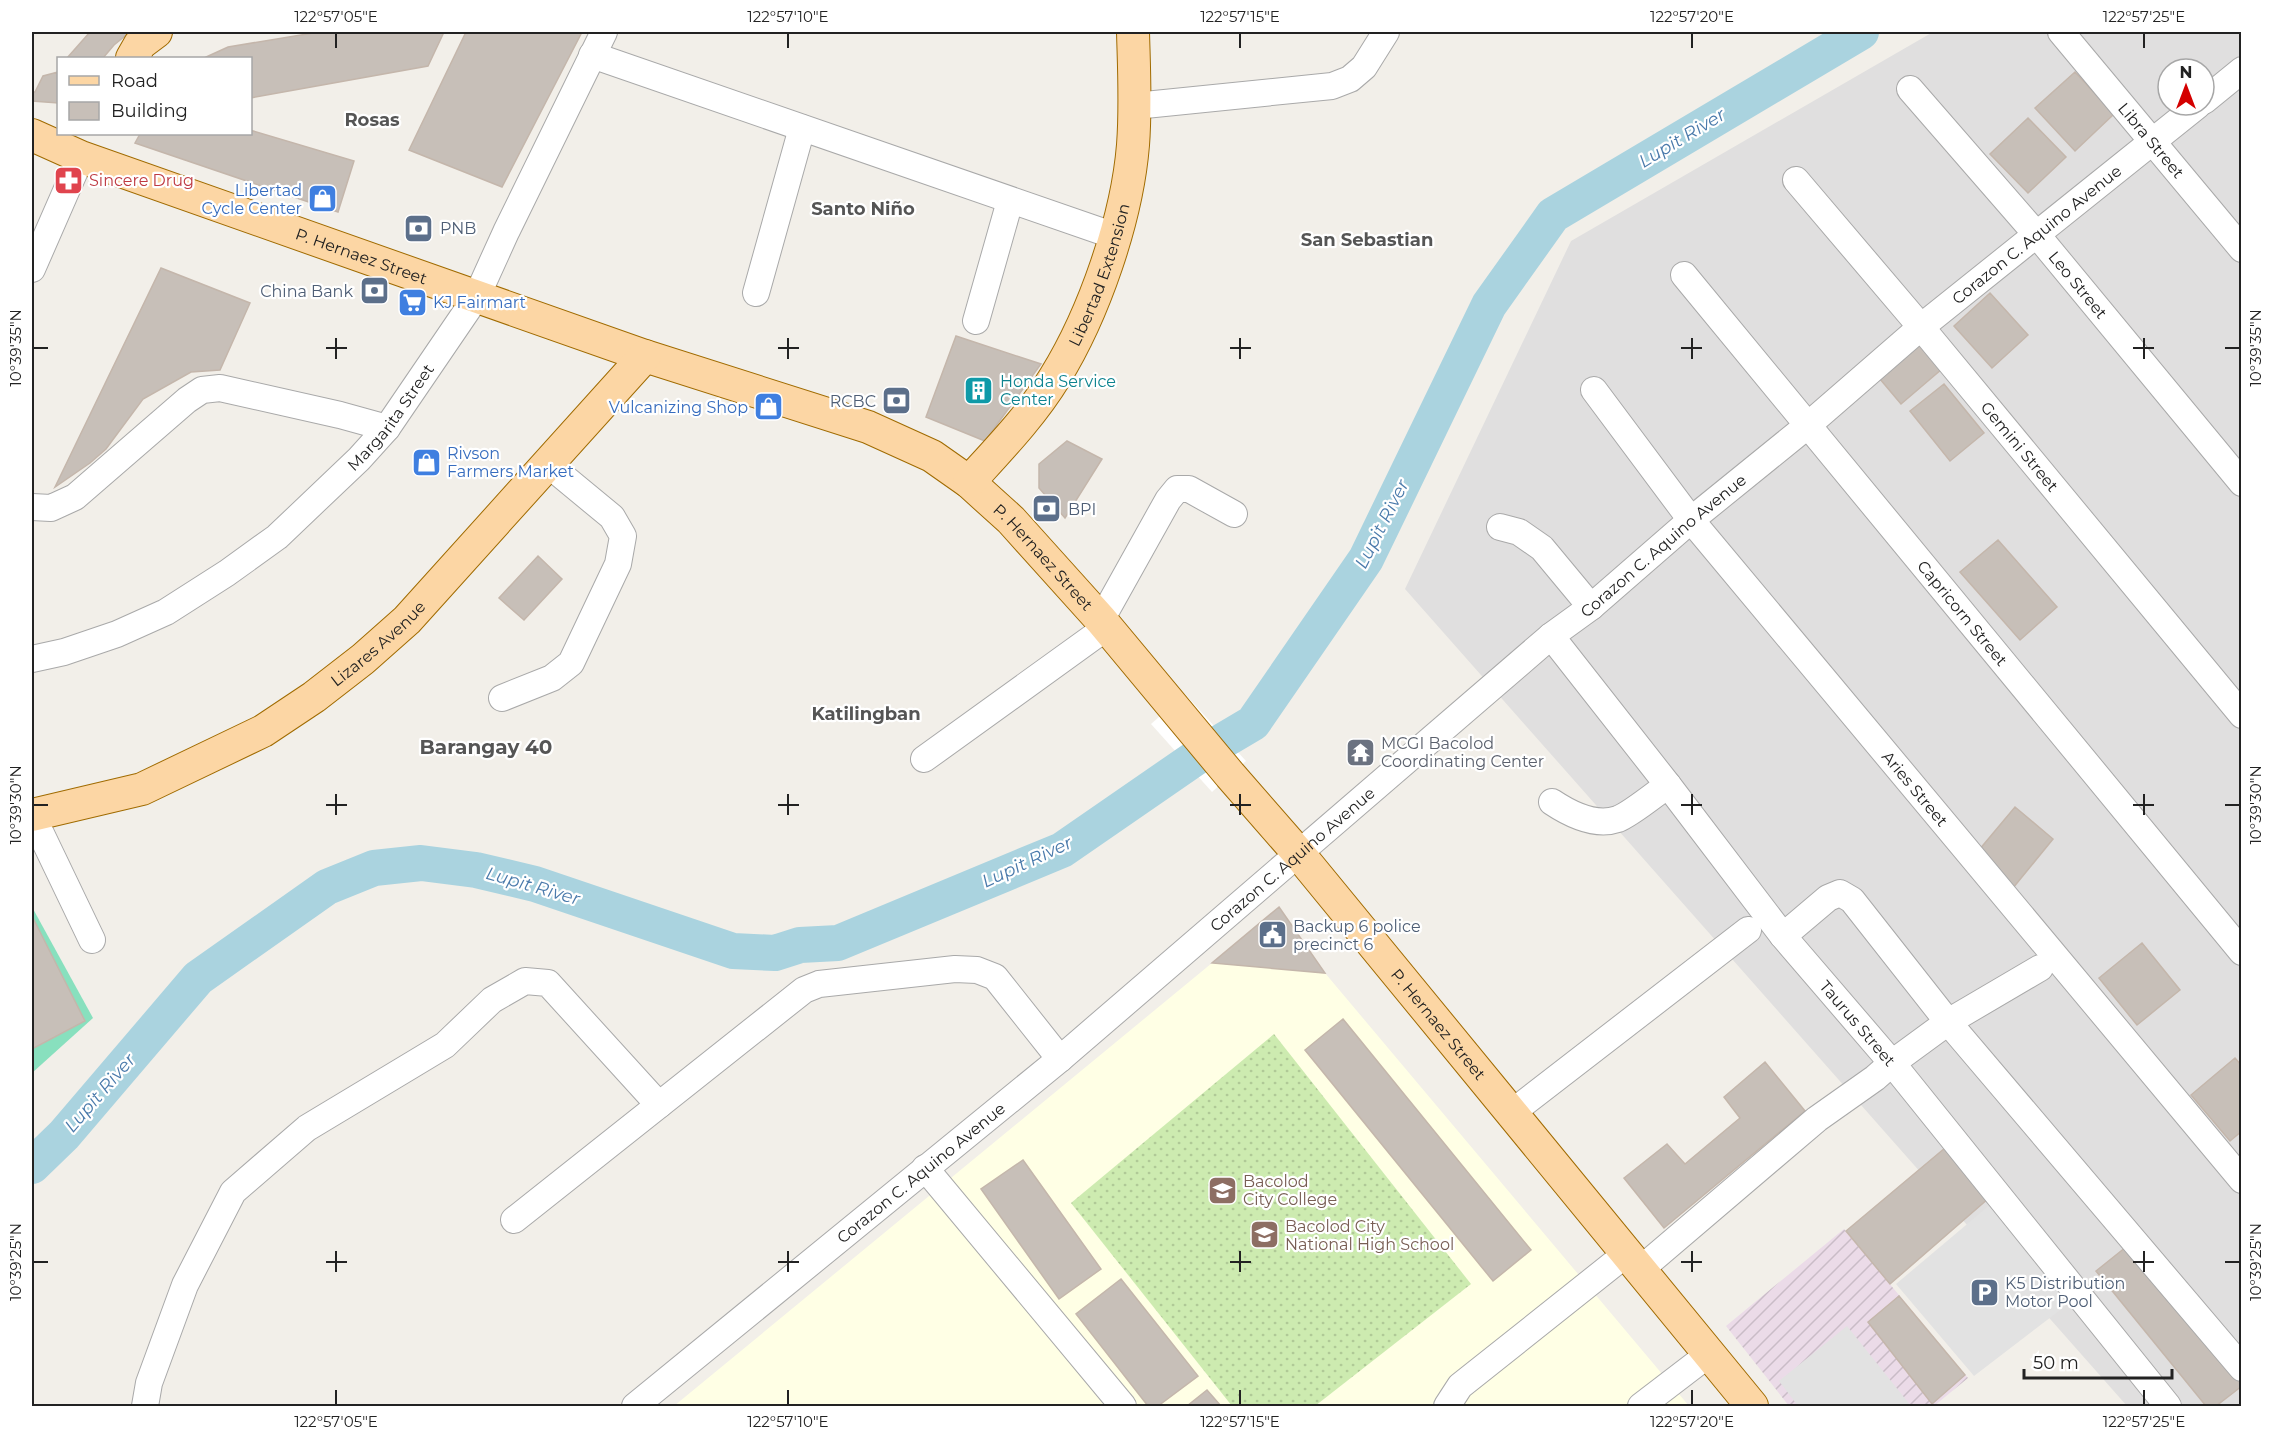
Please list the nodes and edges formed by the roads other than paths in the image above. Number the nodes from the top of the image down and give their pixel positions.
1 (156, 32) edge
2 (604, 32) edge
3 (1133, 32) edge
4 (1386, 32) edge
5 (2061, 32) edge
6 (592, 55) junction
7 (133, 57) edge
8 (2241, 70) edge
9 (1910, 89) dead end
10 (2216, 90) edge
11 (1135, 105) junction
12 (2183, 117) edge
13 (802, 128) junction
14 (32, 135) edge
15 (2153, 142) junction
16 (87, 145) edge
17 (1796, 180) dead end
18 (1010, 201) junction
19 (2037, 235) junction
20 (1115, 236) junction
21 (2241, 249) edge
22 (32, 269) edge
23 (1684, 275) dead end
24 (756, 293) dead end
25 (477, 296) junction
26 (976, 321) dead end
27 (1921, 327) junction
28 (645, 356) junction
29 (1594, 390) dead end
30 (1807, 426) junction
31 (387, 428) junction
32 (549, 465) junction
33 (969, 482) junction
34 (2241, 483) edge
35 (32, 507) edge
36 (1234, 514) dead end
37 (1691, 520) junction
38 (1500, 527) dead end
39 (1591, 607) junction
40 (1104, 623) junction
41 (1551, 636) junction
42 (32, 659) edge
43 (502, 698) dead end
44 (2241, 715) edge
45 (924, 759) dead end
46 (1668, 785) junction
47 (1552, 802) dead end
48 (32, 815) edge
49 (1299, 854) junction
50 (1748, 930) dead end
51 (1783, 936) junction
52 (92, 940) dead end
53 (2241, 952) edge
54 (2040, 968) dead end
55 (1948, 1022) junction
56 (1060, 1059) junction
57 (1892, 1063) junction
58 (659, 1105) junction
59 (1510, 1114) junction
60 (925, 1168) junction
61 (2241, 1180) edge
62 (514, 1220) dead end
63 (1634, 1262) junction
64 (1709, 1354) junction
65 (2241, 1368) edge
66 (646, 1404) edge
67 (145, 1407) edge
68 (1122, 1407) edge
69 (1447, 1407) edge
70 (1641, 1407) edge
71 (1752, 1407) edge
72 (2168, 1407) edge

1 - 7 main road
2 - 6 street, Margarita Street
3 - 11 main road, Libertad Extension
4 - 11 street
5 - 15 street, Libra Street
6 - 13 street
6 - 25 street, Margarita Street
8 - 10 street
9 - 19 street, Leo Street
11 - 20 main road, Libertad Extension
12 - 15 street, Corazon C. Aquino Avenue
13 - 18 street
13 - 24 street
14 - 16 main road, P. Hernaez Street
15 - 19 street, Corazon C. Aquino Avenue
15 - 21 street, Libra Street
16 - 22 street
16 - 25 main road, P. Hernaez Street
17 - 27 street, Gemini Street
18 - 20 street
18 - 26 street
19 - 27 street, Corazon C. Aquino Avenue
19 - 34 street, Leo Street
20 - 33 main road, Libertad Extension
23 - 30 street, Capricorn Street
25 - 28 main road, P. Hernaez Street
25 - 31 street, Margarita Street
27 - 30 street, Corazon C. Aquino Avenue
27 - 44 street, Gemini Street
28 - 32 main road, Lizares Avenue
28 - 33 main road, P. Hernaez Street
29 - 37 street, Aries Street
30 - 37 street, Corazon C. Aquino Avenue
30 - 53 street, Capricorn Street
31 - 35 street
31 - 42 street, Margarita Street
32 - 43 street
32 - 48 main road, Lizares Avenue
33 - 40 main road, P. Hernaez Street
36 - 40 street
37 - 39 street, Corazon C. Aquino Avenue
37 - 61 street, Aries Street
38 - 39 street
39 - 41 street, Corazon C. Aquino Avenue
40 - 45 street
40 - 49 main road, P. Hernaez Street
41 - 46 street, Taurus Street
41 - 49 street, Corazon C. Aquino Avenue
46 - 47 street
46 - 51 street, Taurus Street
48 - 52 street
49 - 56 street, Corazon C. Aquino Avenue
49 - 59 main road, P. Hernaez Street
50 - 59 street
51 - 55 street
51 - 57 street, Taurus Street
54 - 55 street
55 - 57 street
55 - 65 street
56 - 58 street
56 - 60 street, Corazon C. Aquino Avenue
57 - 63 street
57 - 72 street, Taurus Street
58 - 62 street
58 - 67 street
59 - 63 main road, P. Hernaez Street
60 - 66 street, Corazon C. Aquino Avenue
60 - 68 street
63 - 64 main road, P. Hernaez Street
63 - 69 street
64 - 70 street
64 - 71 main road, P. Hernaez Street

